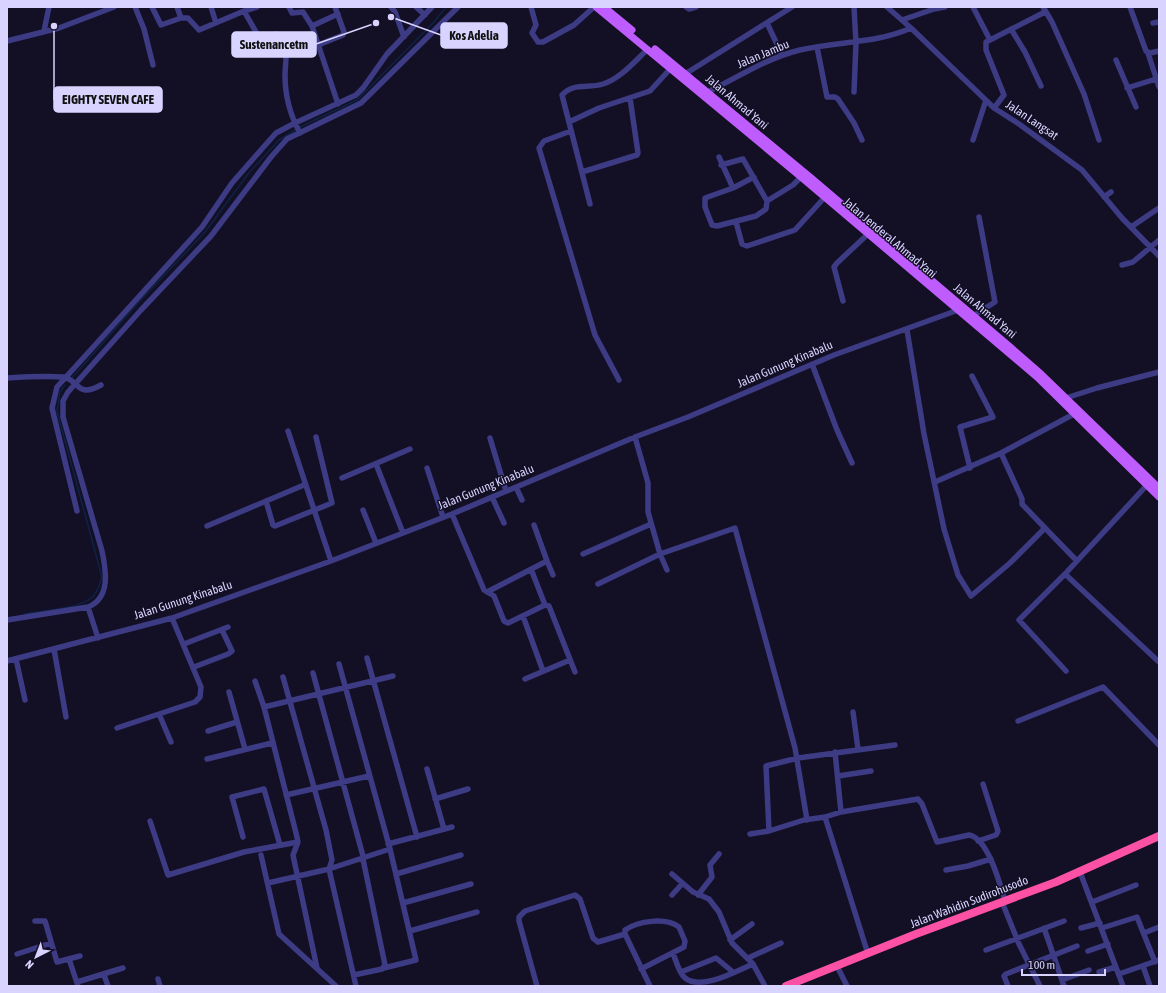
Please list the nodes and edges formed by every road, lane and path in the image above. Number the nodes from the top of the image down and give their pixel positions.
1 (49, 7) edge
2 (114, 7) edge
3 (135, 7) edge
4 (152, 7) edge
5 (177, 7) edge
6 (211, 7) edge
7 (257, 7) edge
8 (289, 7) edge
9 (335, 7) edge
10 (391, 7) edge
11 (416, 7) edge
12 (432, 7) edge
13 (458, 7) edge
14 (531, 7) edge
15 (595, 7) edge
16 (604, 7) edge
17 (686, 7) edge
18 (696, 7) edge
19 (792, 7) edge
20 (854, 7) edge
21 (887, 7) edge
22 (945, 7) edge
23 (973, 7) edge
24 (1130, 7) edge
25 (302, 9) edge
26 (1044, 9) edge
27 (244, 11) junction
28 (338, 14) junction
29 (425, 15) junction
30 (181, 18) junction
31 (902, 20) junction
32 (1159, 22) edge
33 (216, 23) junction
34 (767, 23) junction
35 (1153, 23) dead end
36 (312, 26) junction
37 (911, 28) junction
38 (1011, 29) junction
39 (44, 31) junction
40 (404, 37) junction
41 (990, 40) junction
42 (7, 41) edge
43 (856, 43) junction
44 (318, 45) junction
45 (818, 47) junction
46 (648, 49) junction
47 (1159, 51) edge
48 (1148, 52) junction
49 (782, 55) junction
50 (1116, 60) dead end
51 (153, 65) dead end
52 (671, 68) junction
53 (685, 74) junction
54 (1158, 78) edge
55 (1041, 86) dead end
56 (1159, 87) edge
57 (1128, 88) junction
58 (708, 92) junction
59 (854, 92) dead end
60 (630, 98) junction
61 (986, 100) junction
62 (338, 104) junction
63 (994, 108) junction
64 (1136, 108) dead end
65 (569, 122) junction
66 (295, 124) junction
67 (746, 127) junction
68 (571, 131) junction
69 (299, 132) junction
70 (862, 140) dead end
71 (973, 140) dead end
72 (1099, 140) dead end
73 (719, 157) dead end
74 (721, 165) junction
75 (582, 172) junction
76 (754, 177) junction
77 (806, 179) junction
78 (733, 188) junction
79 (1111, 192) dead end
80 (825, 197) junction
81 (1104, 197) junction
82 (767, 201) junction
83 (590, 204) dead end
84 (1159, 208) edge
85 (979, 217) dead end
86 (736, 222) junction
87 (1130, 227) junction
88 (868, 234) junction
89 (1159, 240) edge
90 (1150, 247) junction
91 (1159, 256) edge
92 (1122, 265) dead end
93 (843, 301) dead end
94 (961, 309) junction
95 (972, 316) junction
96 (907, 330) junction
97 (812, 364) junction
98 (1159, 372) edge
99 (972, 376) dead end
100 (7, 378) edge
101 (619, 380) dead end
102 (69, 381) junction
103 (101, 385) dead end
104 (1066, 398) junction
105 (1074, 414) junction
106 (288, 431) dead end
107 (316, 437) dead end
108 (635, 437) junction
109 (490, 438) dead end
110 (410, 449) dead end
111 (1001, 453) junction
112 (852, 463) dead end
113 (376, 464) junction
114 (427, 468) dead end
115 (970, 468) junction
116 (342, 478) dead end
117 (935, 482) junction
118 (304, 485) junction
119 (1147, 485) junction
120 (516, 487) junction
121 (1159, 488) edge
122 (506, 491) junction
123 (492, 497) junction
124 (1159, 497) edge
125 (266, 500) junction
126 (522, 500) dead end
127 (314, 510) junction
128 (363, 510) dead end
129 (77, 511) dead end
130 (452, 514) junction
131 (443, 517) junction
132 (504, 523) dead end
133 (651, 524) junction
134 (534, 525) dead end
135 (207, 526) dead end
136 (1046, 528) junction
137 (403, 533) junction
138 (376, 543) junction
139 (583, 554) dead end
140 (660, 554) junction
141 (1076, 560) junction
142 (331, 561) junction
143 (547, 561) junction
144 (531, 569) junction
145 (666, 570) dead end
146 (1065, 574) junction
147 (553, 576) dead end
148 (598, 584) dead end
149 (487, 592) junction
150 (545, 605) junction
151 (88, 607) junction
152 (523, 616) junction
153 (172, 618) junction
154 (7, 620) edge
155 (228, 627) dead end
156 (222, 630) junction
157 (98, 638) junction
158 (184, 644) junction
159 (54, 649) junction
160 (366, 658) dead end
161 (16, 659) junction
162 (570, 660) junction
163 (7, 661) edge
164 (1159, 662) edge
165 (339, 664) dead end
166 (194, 667) junction
167 (543, 671) junction
168 (1066, 671) dead end
169 (575, 672) dead end
170 (313, 673) dead end
171 (393, 676) dead end
172 (283, 677) dead end
173 (525, 679) dead end
174 (255, 681) dead end
175 (372, 681) junction
176 (345, 688) junction
177 (229, 692) dead end
178 (318, 693) junction
179 (290, 699) junction
180 (24, 700) dead end
181 (264, 707) junction
182 (853, 712) dead end
183 (159, 714) junction
184 (66, 717) dead end
185 (1018, 721) dead end
186 (237, 722) junction
187 (118, 728) dead end
188 (208, 731) dead end
189 (171, 742) dead end
190 (272, 743) junction
191 (895, 745) dead end
192 (1159, 745) edge
193 (858, 749) junction
194 (244, 750) junction
195 (835, 752) junction
196 (798, 758) junction
197 (207, 759) dead end
198 (427, 769) dead end
199 (871, 771) dead end
200 (369, 776) junction
201 (838, 776) junction
202 (342, 782) junction
203 (983, 784) dead end
204 (315, 789) junction
205 (468, 789) dead end
206 (286, 795) junction
207 (436, 799) junction
208 (841, 812) junction
209 (825, 817) junction
210 (806, 820) junction
211 (150, 821) dead end
212 (452, 827) dead end
213 (444, 829) junction
214 (769, 830) junction
215 (750, 834) dead end
216 (1159, 836) edge
217 (243, 837) dead end
218 (417, 837) junction
219 (978, 841) junction
220 (298, 842) junction
221 (280, 845) junction
222 (389, 847) junction
223 (718, 854) dead end
224 (261, 855) dead end
225 (461, 855) dead end
226 (363, 858) junction
227 (991, 859) junction
228 (329, 869) junction
229 (946, 870) dead end
230 (1080, 872) junction
231 (396, 874) junction
232 (672, 874) dead end
233 (297, 876) junction
234 (268, 883) junction
235 (471, 884) dead end
236 (682, 884) junction
237 (1136, 885) dead end
238 (672, 895) dead end
239 (698, 895) junction
240 (1004, 901) junction
241 (1092, 902) junction
242 (403, 904) junction
243 (477, 912) dead end
244 (35, 921) dead end
245 (1064, 921) dead end
246 (752, 924) dead end
247 (1101, 925) junction
248 (1159, 927) edge
249 (1044, 928) junction
250 (1081, 928) dead end
251 (410, 932) junction
252 (1144, 933) junction
253 (625, 934) junction
254 (1016, 938) junction
255 (730, 940) junction
256 (51, 943) junction
257 (780, 943) dead end
258 (1108, 944) junction
259 (1077, 946) dead end
260 (986, 950) dead end
261 (1088, 951) dead end
262 (673, 953) junction
263 (17, 954) dead end
264 (868, 954) junction
265 (80, 956) dead end
266 (1053, 956) junction
267 (748, 958) junction
268 (69, 959) junction
269 (1157, 961) edge
270 (753, 964) junction
271 (1030, 964) junction
272 (837, 966) junction
273 (1143, 966) junction
274 (1116, 967) junction
275 (123, 968) dead end
276 (317, 968) junction
277 (384, 968) junction
278 (641, 969) junction
279 (1089, 970) dead end
280 (681, 972) junction
281 (733, 972) junction
282 (1099, 972) dead end
283 (104, 974) junction
284 (1119, 974) junction
285 (354, 975) junction
286 (158, 979) dead end
287 (1062, 980) junction
288 (78, 984) edge
289 (108, 986) edge
290 (160, 986) edge
291 (336, 986) edge
292 (356, 986) edge
293 (537, 986) edge
294 (650, 986) edge
295 (765, 986) edge
296 (786, 986) edge
297 (846, 986) edge
298 (1008, 986) edge
299 (1042, 986) edge
300 (1064, 986) edge
301 (1123, 986) edge
302 (1150, 986) edge

1 - 39 street
2 - 39 street
3 - 51 street
4 - 30 street
5 - 30 street
6 - 33 street
7 - 27 street
8 - 25 street
9 - 28 street
10 - 40 street
11 - 29 street
12 - 29 street
13 - 69 street
14 - 15 street
15 - 46 main road
16 - 53 main road, Jalan Ahmad Yani
17 - 18 street
19 - 34 street
20 - 43 street
21 - 31 street, Jalan Langsat
22 - 31 street
23 - 41 street
24 - 48 street
25 - 36 street
26 - 38 street
26 - 72 street
27 - 33 street
27 - 66 street
28 - 36 street
28 - 44 street
29 - 40 street
30 - 33 street
31 - 37 street, Jalan Langsat
32 - 35 street
34 - 49 street
34 - 53 street
36 - 44 street
37 - 43 street, Jalan Jambu
37 - 61 street, Jalan Langsat
38 - 41 street
38 - 55 street
39 - 42 street
40 - 62 street
41 - 63 street
43 - 45 street, Jalan Jambu
43 - 59 street
44 - 62 street
45 - 49 street, Jalan Jambu
45 - 70 street
46 - 52 main road
46 - 65 street
47 - 48 street
48 - 54 street
49 - 58 street, Jalan Jambu
50 - 57 street
52 - 60 street
52 - 67 main road
53 - 58 main road, Jalan Ahmad Yani
54 - 56 street
54 - 57 street
57 - 64 street
58 - 67 main road, Jalan Ahmad Yani
60 - 65 street
60 - 75 street
61 - 63 street, Jalan Langsat
61 - 71 street
62 - 66 street
63 - 81 street, Jalan Langsat
65 - 68 street
66 - 69 street
66 - 102 street
67 - 77 main road, Jalan Ahmad Yani
68 - 75 street
68 - 101 street
69 - 102 street
73 - 74 street
74 - 76 street
74 - 78 street
75 - 83 street
76 - 78 street
76 - 82 street
77 - 80 main road, Jalan Jenderal Ahmad Yani
77 - 82 street
77 - 94 main road, Jalan Ahmad Yani
78 - 86 street
79 - 81 street
80 - 86 street
80 - 88 main road, Jalan Jenderal Ahmad Yani
81 - 87 street, Jalan Langsat
82 - 86 street
84 - 87 street
85 - 95 street
87 - 90 street, Jalan Langsat
88 - 93 street
88 - 94 main road, Jalan Jenderal Ahmad Yani
89 - 90 street
90 - 91 street, Jalan Langsat
90 - 92 street
94 - 95 main road, Jalan Ahmad Yani
94 - 96 street, Jalan Gunung Kinabalu
94 - 105 main road, Jalan Jenderal Ahmad Yani
95 - 104 main road, Jalan Ahmad Yani
96 - 97 street, Jalan Gunung Kinabalu
96 - 117 street
97 - 108 street, Jalan Gunung Kinabalu
97 - 112 street
98 - 104 street
99 - 115 street
100 - 102 street
102 - 103 street
102 - 129 street
102 - 151 street
104 - 121 main road, Jalan Ahmad Yani
105 - 111 street
105 - 119 main road, Jalan Jenderal Ahmad Yani
106 - 118 street
107 - 127 street
108 - 120 street, Jalan Gunung Kinabalu
108 - 133 street
109 - 122 street
110 - 113 street
111 - 115 street
111 - 136 street
113 - 116 street
113 - 137 street
114 - 131 street
115 - 117 street
117 - 136 street
118 - 125 street
118 - 127 street
119 - 124 main road, Jalan Jenderal Ahmad Yani
119 - 141 street
120 - 122 street, Jalan Gunung Kinabalu
120 - 126 street
122 - 123 street, Jalan Gunung Kinabalu
123 - 130 street, Jalan Gunung Kinabalu
123 - 132 street
125 - 127 street
125 - 135 street
127 - 142 street
128 - 138 street
130 - 131 street, Jalan Gunung Kinabalu
130 - 149 street
131 - 137 street, Jalan Gunung Kinabalu
133 - 139 street
133 - 140 street
134 - 143 street
136 - 141 street
137 - 138 street, Jalan Gunung Kinabalu
138 - 142 street, Jalan Gunung Kinabalu
140 - 145 street
140 - 148 street
140 - 196 street
141 - 146 street
142 - 153 street, Jalan Gunung Kinabalu
143 - 144 street
143 - 147 street
144 - 149 street
144 - 150 street
146 - 164 street
146 - 168 street
149 - 152 street
150 - 152 street
150 - 162 street
151 - 154 street
151 - 157 street
152 - 167 street
153 - 157 street, Jalan Gunung Kinabalu
153 - 158 street
155 - 156 street
156 - 158 street
156 - 166 street
157 - 159 street, Jalan Gunung Kinabalu
158 - 166 street
159 - 161 street, Jalan Gunung Kinabalu
159 - 184 street
160 - 175 street
161 - 163 street, Jalan Gunung Kinabalu
161 - 180 street
162 - 167 street
162 - 169 street
165 - 176 street
166 - 183 street
167 - 173 street
170 - 178 street
171 - 175 street
172 - 179 street
174 - 181 street
175 - 176 street
175 - 218 street
176 - 178 street
176 - 200 street
177 - 186 street
178 - 179 street
178 - 202 street
179 - 181 street
179 - 204 street
181 - 190 street
182 - 193 street
183 - 187 street
183 - 189 street
185 - 192 street
186 - 188 street
186 - 194 street
190 - 194 street
190 - 206 street
191 - 193 street
193 - 195 street
194 - 197 street
195 - 196 street
195 - 201 street
196 - 210 street
196 - 214 street
198 - 207 street
199 - 201 street
200 - 202 street
200 - 222 street
201 - 208 street
202 - 204 street
202 - 226 street
203 - 219 street
204 - 206 street
204 - 228 street
205 - 207 street
206 - 220 street
207 - 213 street
208 - 209 street
208 - 219 street
209 - 210 street
209 - 264 street
210 - 214 street
211 - 221 street
212 - 213 street
213 - 218 street
214 - 215 street
216 - 230 highway, Jalan Wahidin Sudirohusodo
217 - 221 street
218 - 222 street
219 - 227 street
220 - 221 street
220 - 233 street
222 - 226 street
222 - 231 street
223 - 239 street
224 - 234 street
225 - 231 street
226 - 228 street
226 - 277 street
227 - 229 street
227 - 240 street
228 - 233 street
228 - 285 street
230 - 240 highway, Jalan Wahidin Sudirohusodo
230 - 241 street
231 - 242 street
232 - 236 street
233 - 234 street
233 - 276 street
234 - 276 street
235 - 242 street
236 - 238 street
236 - 239 street
237 - 241 street
239 - 255 street
240 - 254 street
240 - 264 highway, Jalan Wahidin Sudirohusodo
241 - 247 street
242 - 251 street
243 - 251 street
244 - 256 street
245 - 249 street
246 - 255 street
247 - 250 street
247 - 252 street
247 - 258 street
248 - 252 street
249 - 254 street
249 - 266 street
251 - 277 street
252 - 269 street
253 - 262 street
253 - 278 street
253 - 293 street
254 - 260 street
254 - 271 street
255 - 267 street
256 - 263 street
256 - 268 street
257 - 267 street
258 - 261 street
258 - 274 street
259 - 266 street
262 - 278 street
262 - 280 street
264 - 272 highway, Jalan Wahidin Sudirohusodo
265 - 268 street
266 - 271 street
266 - 287 street
267 - 270 street
268 - 288 street
269 - 273 street
270 - 281 street
270 - 295 street
271 - 298 street
271 - 299 street
272 - 296 highway, Jalan Wahidin Sudirohusodo
272 - 297 street
273 - 284 street
273 - 302 street
274 - 282 street
274 - 284 street
275 - 283 street
276 - 291 street
277 - 285 street
278 - 294 street
279 - 287 street
280 - 281 street
280 - 281 street
283 - 288 street
283 - 289 street
284 - 301 street
285 - 292 street
286 - 290 street
287 - 300 street

